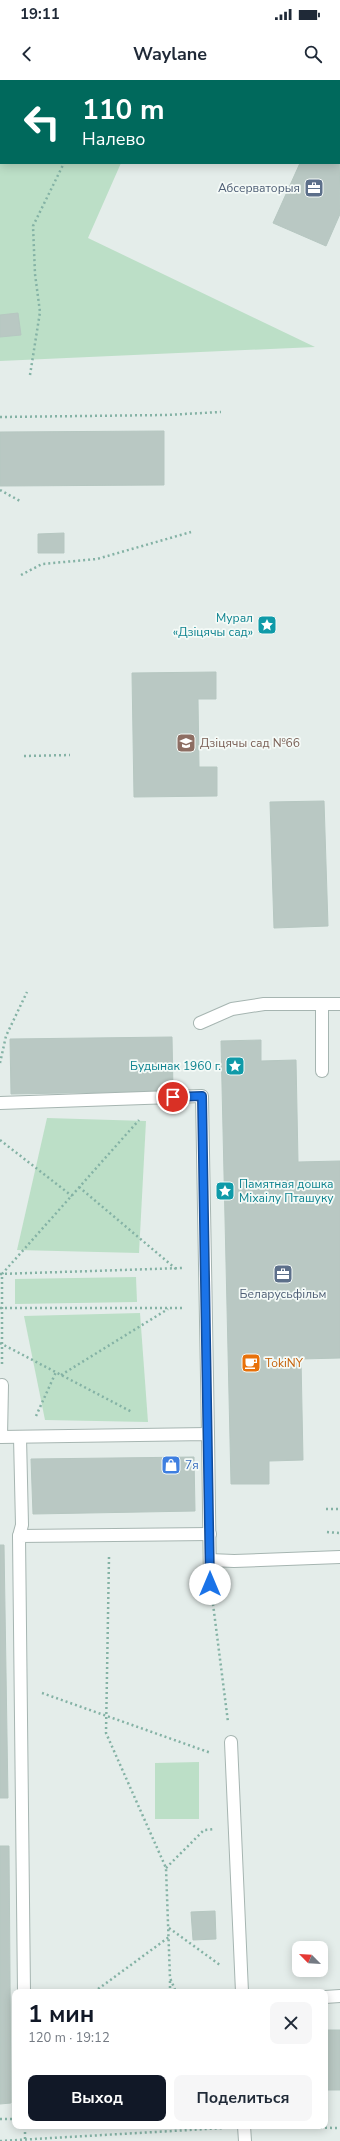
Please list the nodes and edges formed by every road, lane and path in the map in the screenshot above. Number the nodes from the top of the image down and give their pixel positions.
1 (64, 164) edge
2 (30, 375) dead end
3 (221, 412) dead end
4 (0, 417) edge
5 (0, 490) edge
6 (20, 501) dead end
7 (191, 532) dead end
8 (21, 575) dead end
9 (70, 755) dead end
10 (24, 756) dead end
11 (27, 992) dead end
12 (340, 1004) edge
13 (322, 1005) junction
14 (200, 1023) dead end
15 (0, 1063) edge
16 (322, 1071) dead end
17 (159, 1097) junction
18 (0, 1103) edge
19 (0, 1140) edge
20 (79, 1187) junction
21 (72, 1196) junction
22 (205, 1268) junction
23 (176, 1269) junction
24 (1, 1274) edge
25 (1, 1308) edge
26 (169, 1308) junction
27 (206, 1308) junction
28 (1, 1344) edge
29 (61, 1375) junction
30 (2, 1385) joint
31 (135, 1414) dead end
32 (208, 1434) junction
33 (1, 1437) edge
34 (20, 1437) junction
35 (326, 1509) dead end
36 (340, 1509) edge
37 (327, 1532) dead end
38 (340, 1533) edge
39 (210, 1534) junction
40 (110, 1535) junction
41 (19, 1536) junction
42 (340, 1557) edge
43 (210, 1560) junction
44 (210, 1584) joint
45 (21, 1686) junction
46 (105, 1716) junction
47 (231, 1742) joint
48 (232, 1761) junction
49 (204, 1830) dead end
50 (166, 1868) junction
51 (168, 1928) junction
52 (169, 1937) junction
53 (170, 1978) junction
54 (242, 1987) edge
55 (24, 1989) edge
56 (98, 1989) edge
57 (170, 1989) edge
58 (175, 1989) edge
59 (340, 1996) edge
60 (328, 1997) edge
61 (12, 2119) edge
62 (0, 2120) edge
63 (328, 2128) edge
64 (340, 2128) edge
65 (25, 2129) edge
66 (193, 2129) edge
67 (244, 2129) edge
68 (25, 2139) junction
69 (0, 2141) edge
70 (244, 2141) edge

1 - 2 path
3 - 4 path
5 - 6 path
7 - 8 path
9 - 10 path
11 - 15 path
12 - 13 lane
13 - 14 lane
13 - 16 lane
17 - 18 lane
17 - 20 path
17 - 22 lane
19 - 21 path
20 - 21 path
20 - 23 path
21 - 24 path
22 - 23 path
22 - 27 lane
23 - 24 path
24 - 25 path
25 - 26 path
25 - 28 path
26 - 27 path
26 - 29 path
27 - 32 lane
28 - 29 path
28 - 30 path
29 - 31 path
30 - 33 lane
32 - 34 lane
32 - 39 lane
33 - 34 lane
34 - 41 lane
35 - 36 path
37 - 38 path
39 - 40 lane
39 - 43 lane
40 - 41 lane
40 - 46 path
41 - 45 lane
42 - 43 lane
43 - 44 lane
44 - 47 path
45 - 46 path
45 - 55 lane
46 - 48 path
46 - 50 path
47 - 48 lane
48 - 54 lane
49 - 50 path
50 - 51 path
51 - 52 path
51 - 54 path
52 - 53 path
52 - 56 path
53 - 57 path
53 - 58 path
59 - 60 lane
61 - 62 path
63 - 64 path
65 - 68 path
66 - 68 path
67 - 70 lane
68 - 69 path

